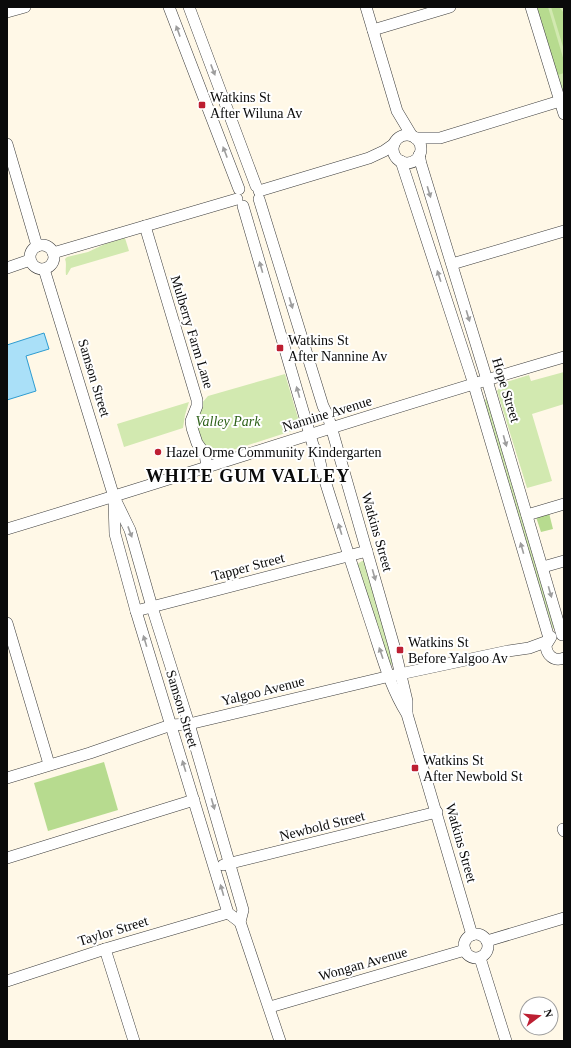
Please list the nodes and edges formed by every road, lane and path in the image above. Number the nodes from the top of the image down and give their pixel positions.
1 (24, 7) edge
2 (170, 7) edge
3 (189, 7) edge
4 (366, 7) edge
5 (450, 7) edge
6 (531, 7) edge
7 (7, 12) edge
8 (373, 30) junction
9 (560, 101) junction
10 (397, 111) junction
11 (564, 114) edge
12 (413, 137) junction
13 (440, 138) junction
14 (396, 141) junction
15 (7, 144) edge
16 (420, 153) junction
17 (369, 158) junction
18 (399, 160) junction
19 (258, 192) junction
20 (240, 198) junction
21 (144, 226) junction
22 (564, 231) edge
23 (37, 246) junction
24 (53, 253) junction
25 (30, 260) junction
26 (452, 264) junction
27 (7, 268) edge
28 (44, 269) junction
29 (564, 357) edge
30 (487, 379) junction
31 (473, 383) junction
32 (331, 428) junction
33 (310, 435) junction
34 (207, 467) junction
35 (114, 497) junction
36 (564, 504) edge
37 (527, 515) junction
38 (7, 528) edge
39 (367, 551) junction
40 (348, 556) junction
41 (564, 561) edge
42 (543, 567) junction
43 (152, 607) junction
44 (136, 611) junction
45 (7, 623) edge
46 (563, 635) edge
47 (548, 640) junction
48 (530, 648) junction
49 (547, 653) junction
50 (560, 659) edge
51 (564, 670) edge
52 (401, 674) junction
53 (390, 676) junction
54 (407, 714) junction
55 (189, 724) junction
56 (171, 725) junction
57 (49, 764) junction
58 (7, 778) edge
59 (194, 800) junction
60 (437, 812) junction
61 (7, 858) edge
62 (230, 864) junction
63 (215, 867) junction
64 (228, 913) junction
65 (564, 918) edge
66 (240, 922) junction
67 (472, 935) junction
68 (487, 941) junction
69 (105, 949) junction
70 (465, 950) junction
71 (480, 958) junction
72 (7, 980) edge
73 (270, 1007) junction
74 (134, 1041) edge
75 (280, 1041) edge
76 (506, 1041) edge

1 - 7 street
20 -> 2 street, Watkins Street
3 -> 19 street, Watkins Street
4 - 8 street
5 - 8 street
6 - 9 street
8 - 10 street
9 - 11 street
9 - 13 street
10 - 12 street
10 - 14 street
12 - 13 street
12 - 14 street
12 - 16 street
13 - 16 street
14 - 17 street
14 - 18 street
15 - 23 street
16 - 18 street
16 -> 26 street, Hope Street
17 - 18 street
17 - 19 street
31 -> 18 street, Hope Street
19 - 20 street
19 - 20 street
19 -> 32 street, Watkins Street
20 - 21 street
33 -> 20 street, Watkins Street
21 - 24 street
21 - 34 street, Mulberry Farm Lane
22 - 26 street
23 - 24 street
23 - 25 street
24 - 28 street
25 - 27 street
25 - 28 street
26 -> 30 street, Hope Street
28 - 35 street, Samson Street
29 - 30 street, Nannine Avenue
30 - 31 street, Nannine Avenue
30 -> 37 street, Hope Street
31 - 32 street, Nannine Avenue
47 -> 31 street, Hope Street
32 - 33 street, Nannine Avenue
32 - 39 street, Watkins Street
33 - 34 street, Nannine Avenue
40 -> 33 street, Watkins Street
34 - 35 street, Nannine Avenue
35 - 38 street, Nannine Avenue
35 -> 43 street, Samson Street
35 - 44 street, Samson Street
36 - 37 street
37 - 42 street, Hope Street
39 - 40 street, Tapper Street
39 -> 52 street, Watkins Street
40 - 43 street, Tapper Street
53 -> 40 street, Watkins Street
41 - 42 street
42 -> 46 street, Hope Street
43 - 44 street, Tapper Street
43 - 55 street, Samson Street
56 -> 44 street, Samson Street
45 - 57 street
46 - 47 street, Yalgoo Avenue
47 - 48 street, Yalgoo Avenue
47 - 49 street
48 - 49 street, Yalgoo Avenue
48 - 52 street, Yalgoo Avenue
49 - 50 street, Yalgoo Avenue
50 - 51 street
52 - 53 street, Yalgoo Avenue
52 - 54 street, Watkins Street
53 - 54 street, Watkins Street
53 - 55 street, Yalgoo Avenue
54 - 60 street, Watkins Street
55 - 56 street, Yalgoo Avenue
55 -> 62 street, Samson Street
56 - 57 street, Yalgoo Avenue
59 -> 56 street, Samson Street
57 - 58 street, Yalgoo Avenue
59 - 61 street
59 - 63 street, Samson Street
60 - 62 street, Newbold Street
60 - 67 street, Watkins Street
62 - 63 street, Newbold Street
62 - 66 street, Samson Street
64 -> 63 street, Samson Street
64 - 66 street
64 - 69 street, Taylor Street
65 - 68 street
66 - 73 street, Samson Street
67 - 68 street
67 - 70 street
68 - 71 street
69 - 72 street, Taylor Street
69 - 74 street
70 - 71 street
70 - 73 street, Wongan Avenue
71 - 76 street
73 - 75 street, Samson Street

